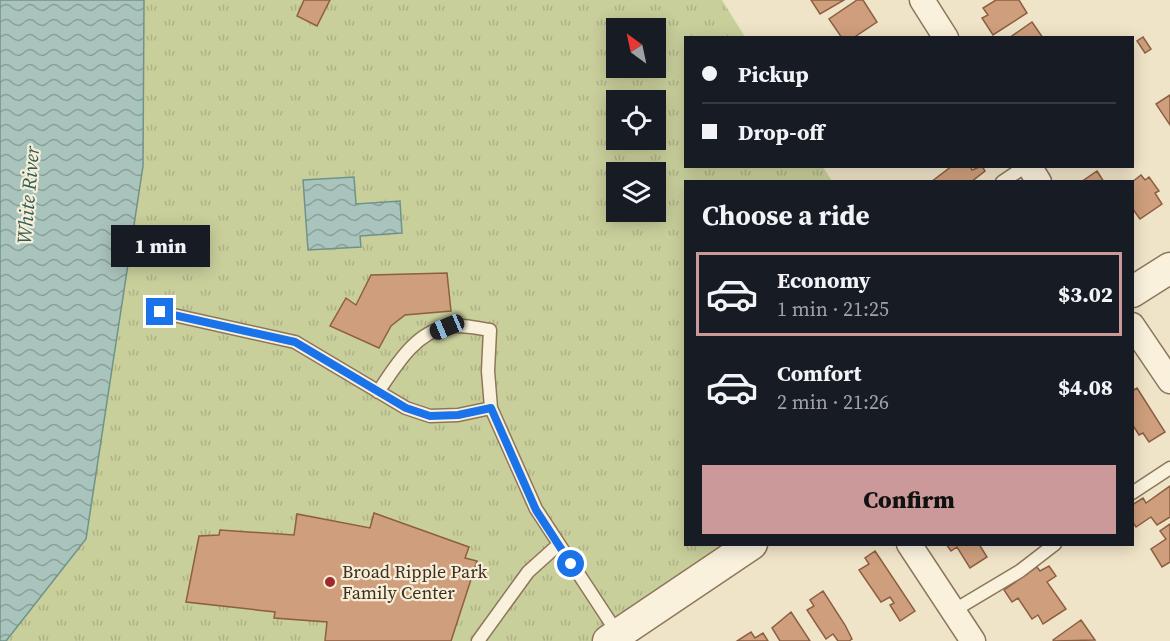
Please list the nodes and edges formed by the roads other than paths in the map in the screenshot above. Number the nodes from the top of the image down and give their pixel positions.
1 (921, 0) edge
2 (945, 36) edge
3 (1025, 168) edge
4 (1005, 180) edge
5 (1170, 268) edge
6 (1134, 291) edge
7 (160, 312) dead end
8 (1134, 328) edge
9 (1170, 381) edge
10 (378, 392) junction
11 (491, 408) junction
12 (1170, 468) edge
13 (1134, 492) edge
14 (558, 545) junction
15 (749, 546) edge
16 (910, 546) edge
17 (1041, 549) edge
18 (953, 612) junction
19 (616, 639) edge
20 (478, 641) edge
21 (973, 641) edge

1 - 2 street
3 - 4 lane
5 - 6 street
7 - 10 lane
8 - 9 street
10 - 11 lane
10 - 11 lane
11 - 14 lane
12 - 13 lane
14 - 19 lane
14 - 20 lane
15 - 19 street
16 - 18 street
17 - 18 lane
18 - 21 street

